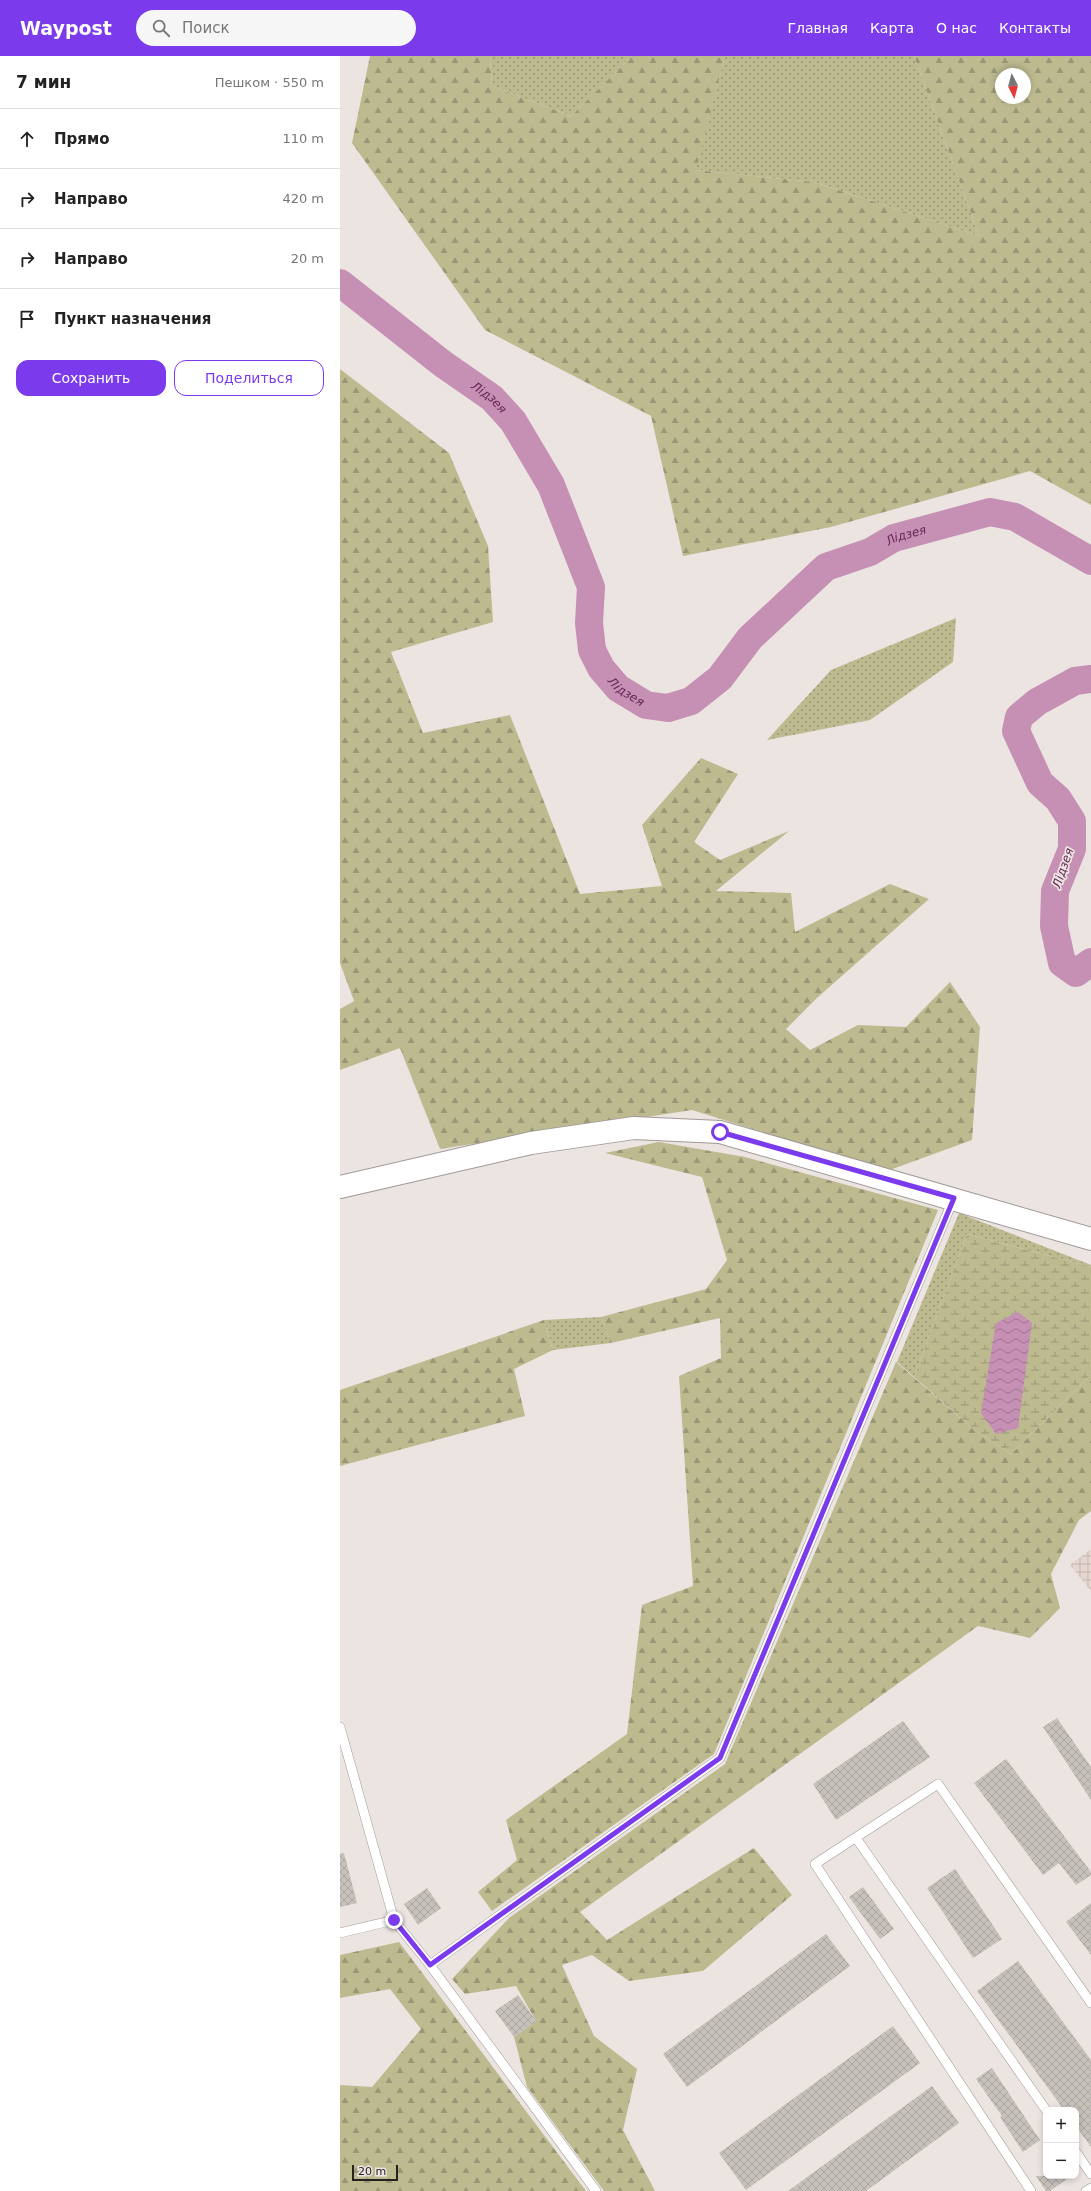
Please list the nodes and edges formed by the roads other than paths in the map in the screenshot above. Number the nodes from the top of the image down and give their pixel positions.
1 (340, 1187) edge
2 (954, 1198) junction
3 (1091, 1239) edge
4 (340, 1728) edge
5 (856, 1838) junction
6 (394, 1920) junction
7 (340, 1933) edge
8 (430, 1965) junction
9 (1091, 2003) edge
10 (1044, 2107) edge
11 (1079, 2156) edge
12 (1091, 2174) edge
13 (1091, 2188) edge
14 (596, 2191) edge
15 (1031, 2191) edge
16 (1086, 2191) edge

1 - 2 street
2 - 3 street
2 - 8 lane
4 - 6 lane
5 - 9 lane
5 - 10 lane
5 - 15 lane
6 - 7 lane
6 - 8 lane
8 - 14 lane
11 - 12 lane
13 - 16 lane

